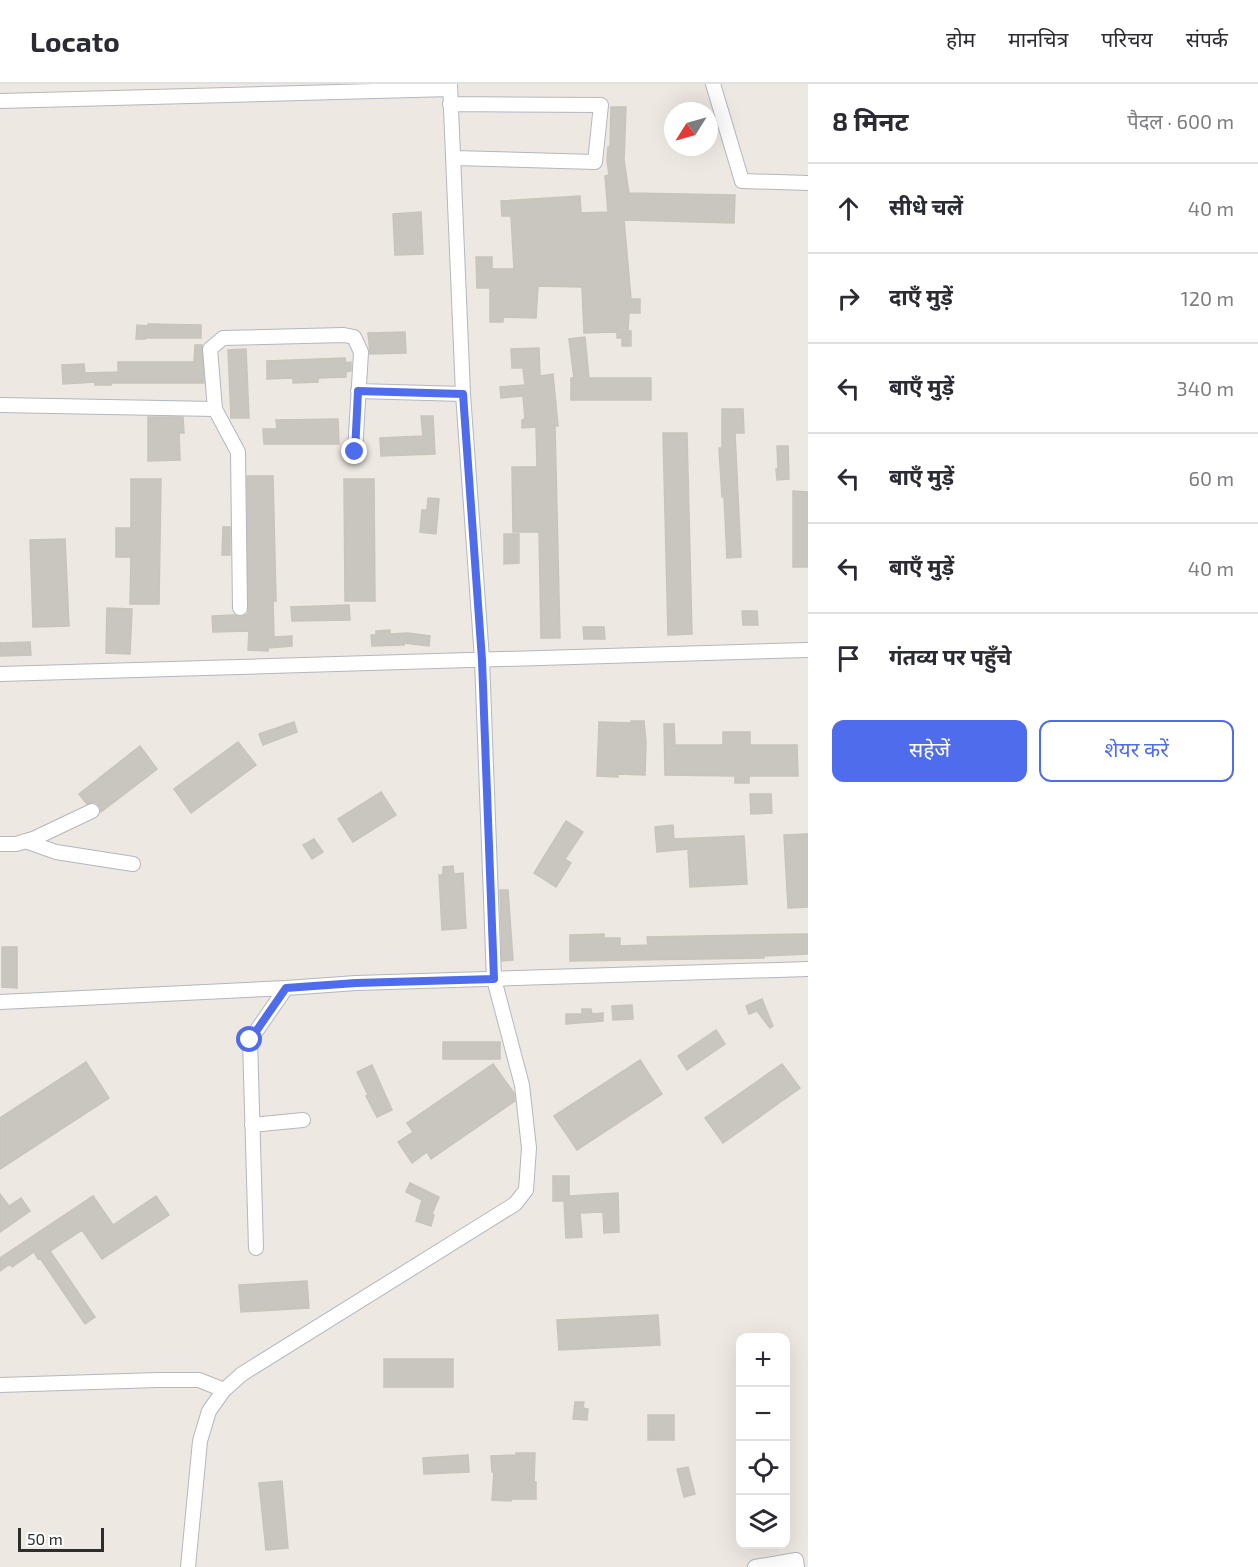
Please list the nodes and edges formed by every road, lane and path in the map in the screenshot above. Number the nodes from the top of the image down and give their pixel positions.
1 (713, 84) edge
2 (450, 86) edge
3 (0, 101) edge
4 (450, 104) junction
5 (453, 158) junction
6 (808, 183) edge
7 (358, 391) junction
8 (463, 394) junction
9 (0, 405) edge
10 (215, 409) junction
11 (355, 452) dead end
12 (240, 608) dead end
13 (808, 650) edge
14 (482, 660) junction
15 (0, 674) edge
16 (92, 811) dead end
17 (25, 841) junction
18 (0, 844) edge
19 (133, 864) dead end
20 (808, 969) edge
21 (494, 979) junction
22 (286, 988) junction
23 (0, 1002) edge
24 (303, 1120) dead end
25 (252, 1125) junction
26 (256, 1248) dead end
27 (0, 1385) edge
28 (224, 1390) junction
29 (777, 1565) edge
30 (188, 1567) edge
31 (755, 1567) edge
32 (797, 1567) edge

1 - 6 street
2 - 3 street
2 - 4 street
4 - 5 street
4 - 5 street
5 - 8 street
7 - 8 street
7 - 10 street
7 - 11 street
8 - 14 street
9 - 10 street
10 - 12 street
13 - 14 street
14 - 15 street
14 - 21 street
16 - 17 street
17 - 18 street
17 - 19 street
20 - 21 street
21 - 22 street
21 - 28 street
22 - 23 street
22 - 25 street
24 - 25 street
25 - 26 street
27 - 28 street
28 - 30 street
29 - 31 street
29 - 32 street

